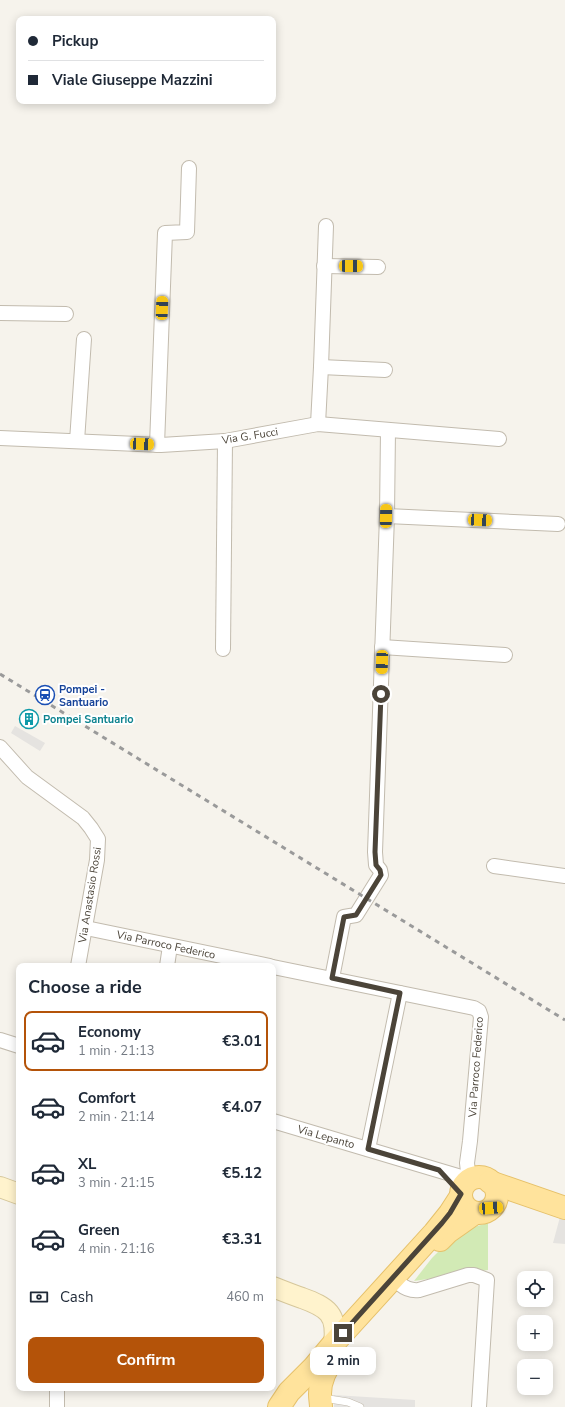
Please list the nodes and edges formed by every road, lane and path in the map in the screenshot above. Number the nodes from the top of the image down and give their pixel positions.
1 (189, 168) dead end
2 (326, 226) dead end
3 (324, 266) junction
4 (378, 267) dead end
5 (0, 313) edge
6 (66, 314) dead end
7 (84, 339) dead end
8 (321, 367) junction
9 (385, 370) dead end
10 (318, 424) junction
11 (388, 430) junction
12 (0, 438) edge
13 (498, 439) dead end
14 (77, 441) junction
15 (225, 441) junction
16 (157, 445) junction
17 (386, 516) junction
18 (558, 524) dead end
19 (382, 647) junction
20 (223, 648) dead end
21 (505, 655) dead end
22 (0, 747) edge
23 (494, 866) dead end
24 (565, 876) edge
25 (86, 928) junction
26 (170, 946) junction
27 (79, 963) edge
28 (167, 963) edge
29 (255, 963) edge
30 (276, 968) edge
31 (332, 978) junction
32 (400, 993) junction
33 (0, 1040) edge
34 (16, 1045) edge
35 (276, 1122) edge
36 (368, 1149) junction
37 (471, 1186) junction
38 (0, 1187) edge
39 (16, 1193) edge
40 (557, 1206) edge
41 (483, 1211) junction
42 (400, 1284) junction
43 (276, 1288) edge
44 (334, 1343) junction
45 (57, 1391) edge
46 (286, 1400) edge
47 (320, 1402) edge
48 (57, 1407) edge
49 (360, 1407) edge
50 (479, 1407) edge

1 - 16 street
2 - 3 street
3 - 4 street
3 - 8 street
5 - 6 street
7 - 14 street
8 - 9 street
8 - 10 street
10 - 11 street, Via G. Fucci
10 - 15 street, Via G. Fucci
11 - 13 street, Via G. Fucci
11 - 17 street
12 - 14 street, Via G. Fucci
14 - 16 street, Via G. Fucci
15 - 16 street, Via G. Fucci
15 - 20 street
17 - 18 street
17 - 19 street
19 - 21 street
19 - 31 street
22 - 25 street, Via Anastasio Rossi
23 - 24 street
25 - 26 street, Via Parroco Federico
25 - 27 street, Via Anastasio Rossi
26 - 28 street
26 - 29 street, Via Parroco Federico
30 - 31 street, Via Parroco Federico
31 - 32 street, Via Parroco Federico
32 - 36 street
32 - 37 street, Via Parroco Federico
33 - 34 street
35 - 36 street, Via Lepanto
36 - 37 street, Via Lepanto
37 - 40 main road
37 - 41 main road
37 - 41 main road
37 - 44 main road
38 - 39 street
40 - 41 main road
41 - 42 main road
42 - 47 main road
42 - 50 street
43 - 44 street
44 - 46 main road
45 - 48 street
46 - 47 main road
47 - 49 lane

